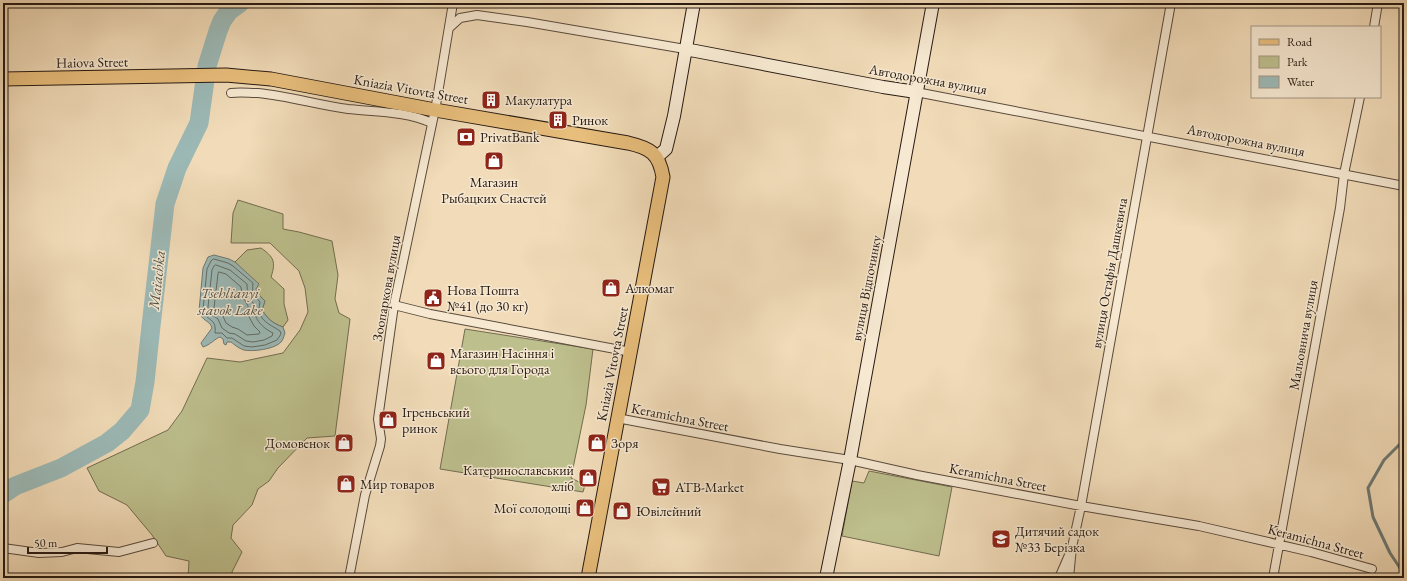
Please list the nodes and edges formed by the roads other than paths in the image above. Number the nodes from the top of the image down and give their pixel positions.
1 (453, 3) edge
2 (694, 3) edge
3 (933, 3) edge
4 (1171, 3) edge
5 (1378, 3) edge
6 (1374, 26) edge
7 (449, 28) junction
8 (685, 50) junction
9 (182, 76) joint
10 (3, 79) edge
11 (916, 92) junction
12 (231, 93) dead end
13 (1360, 98) edge
14 (435, 110) junction
15 (432, 123) junction
16 (1146, 135) junction
17 (657, 157) junction
18 (1344, 174) junction
19 (1404, 186) edge
20 (394, 305) junction
21 (631, 352) junction
22 (617, 418) junction
23 (850, 460) junction
24 (1081, 506) junction
25 (153, 543) dead end
26 (1279, 544) junction
27 (1072, 547) junction
28 (3, 548) edge
29 (1372, 569) dead end
30 (350, 578) edge
31 (588, 578) edge
32 (826, 578) edge
33 (1059, 578) edge
34 (1069, 578) edge
35 (1273, 578) edge

1 - 7 street, Зоопаркова вулиця
2 - 8 street
3 - 11 street, вулиця Відпочинку
4 - 16 street, вулиця Остафія Дашкевича
5 - 6 street
7 - 8 street, Автодорожна вулиця
7 - 14 street, Зоопаркова вулиця
8 - 11 street, Автодорожна вулиця
8 - 17 street
9 - 10 main road, Haiova Street
9 - 14 main road, Kniazia Vitovta Street
11 - 16 street, Автодорожна вулиця
11 - 23 street, вулиця Відпочинку
12 - 15 street
13 - 18 street, Мальовнича вулиця
14 - 15 street, Зоопаркова вулиця
14 - 17 main road, Kniazia Vitovta Street
15 - 20 street, Зоопаркова вулиця
16 - 18 street, Автодорожна вулиця
16 - 24 street, вулиця Остафія Дашкевича
17 - 21 main road, Kniazia Vitovta Street
18 - 19 street, Автодорожна вулиця
18 - 26 street, Мальовнича вулиця
20 - 21 street
20 - 30 street, Зоопаркова вулиця
21 - 22 main road, Kniazia Vitovta Street
22 - 23 street, Keramichna Street
22 - 31 main road, Kniazia Vitovta Street
23 - 24 street, Keramichna Street
23 - 32 street, вулиця Відпочинку
24 - 26 street, Keramichna Street
24 - 27 street, вулиця Остафія Дашкевича
25 - 28 street
26 - 29 street, Keramichna Street
26 - 35 street, Мальовнича вулиця
27 - 33 street, вулиця Остафія Дашкевича
27 - 34 street, вулиця Остафія Дашкевича

